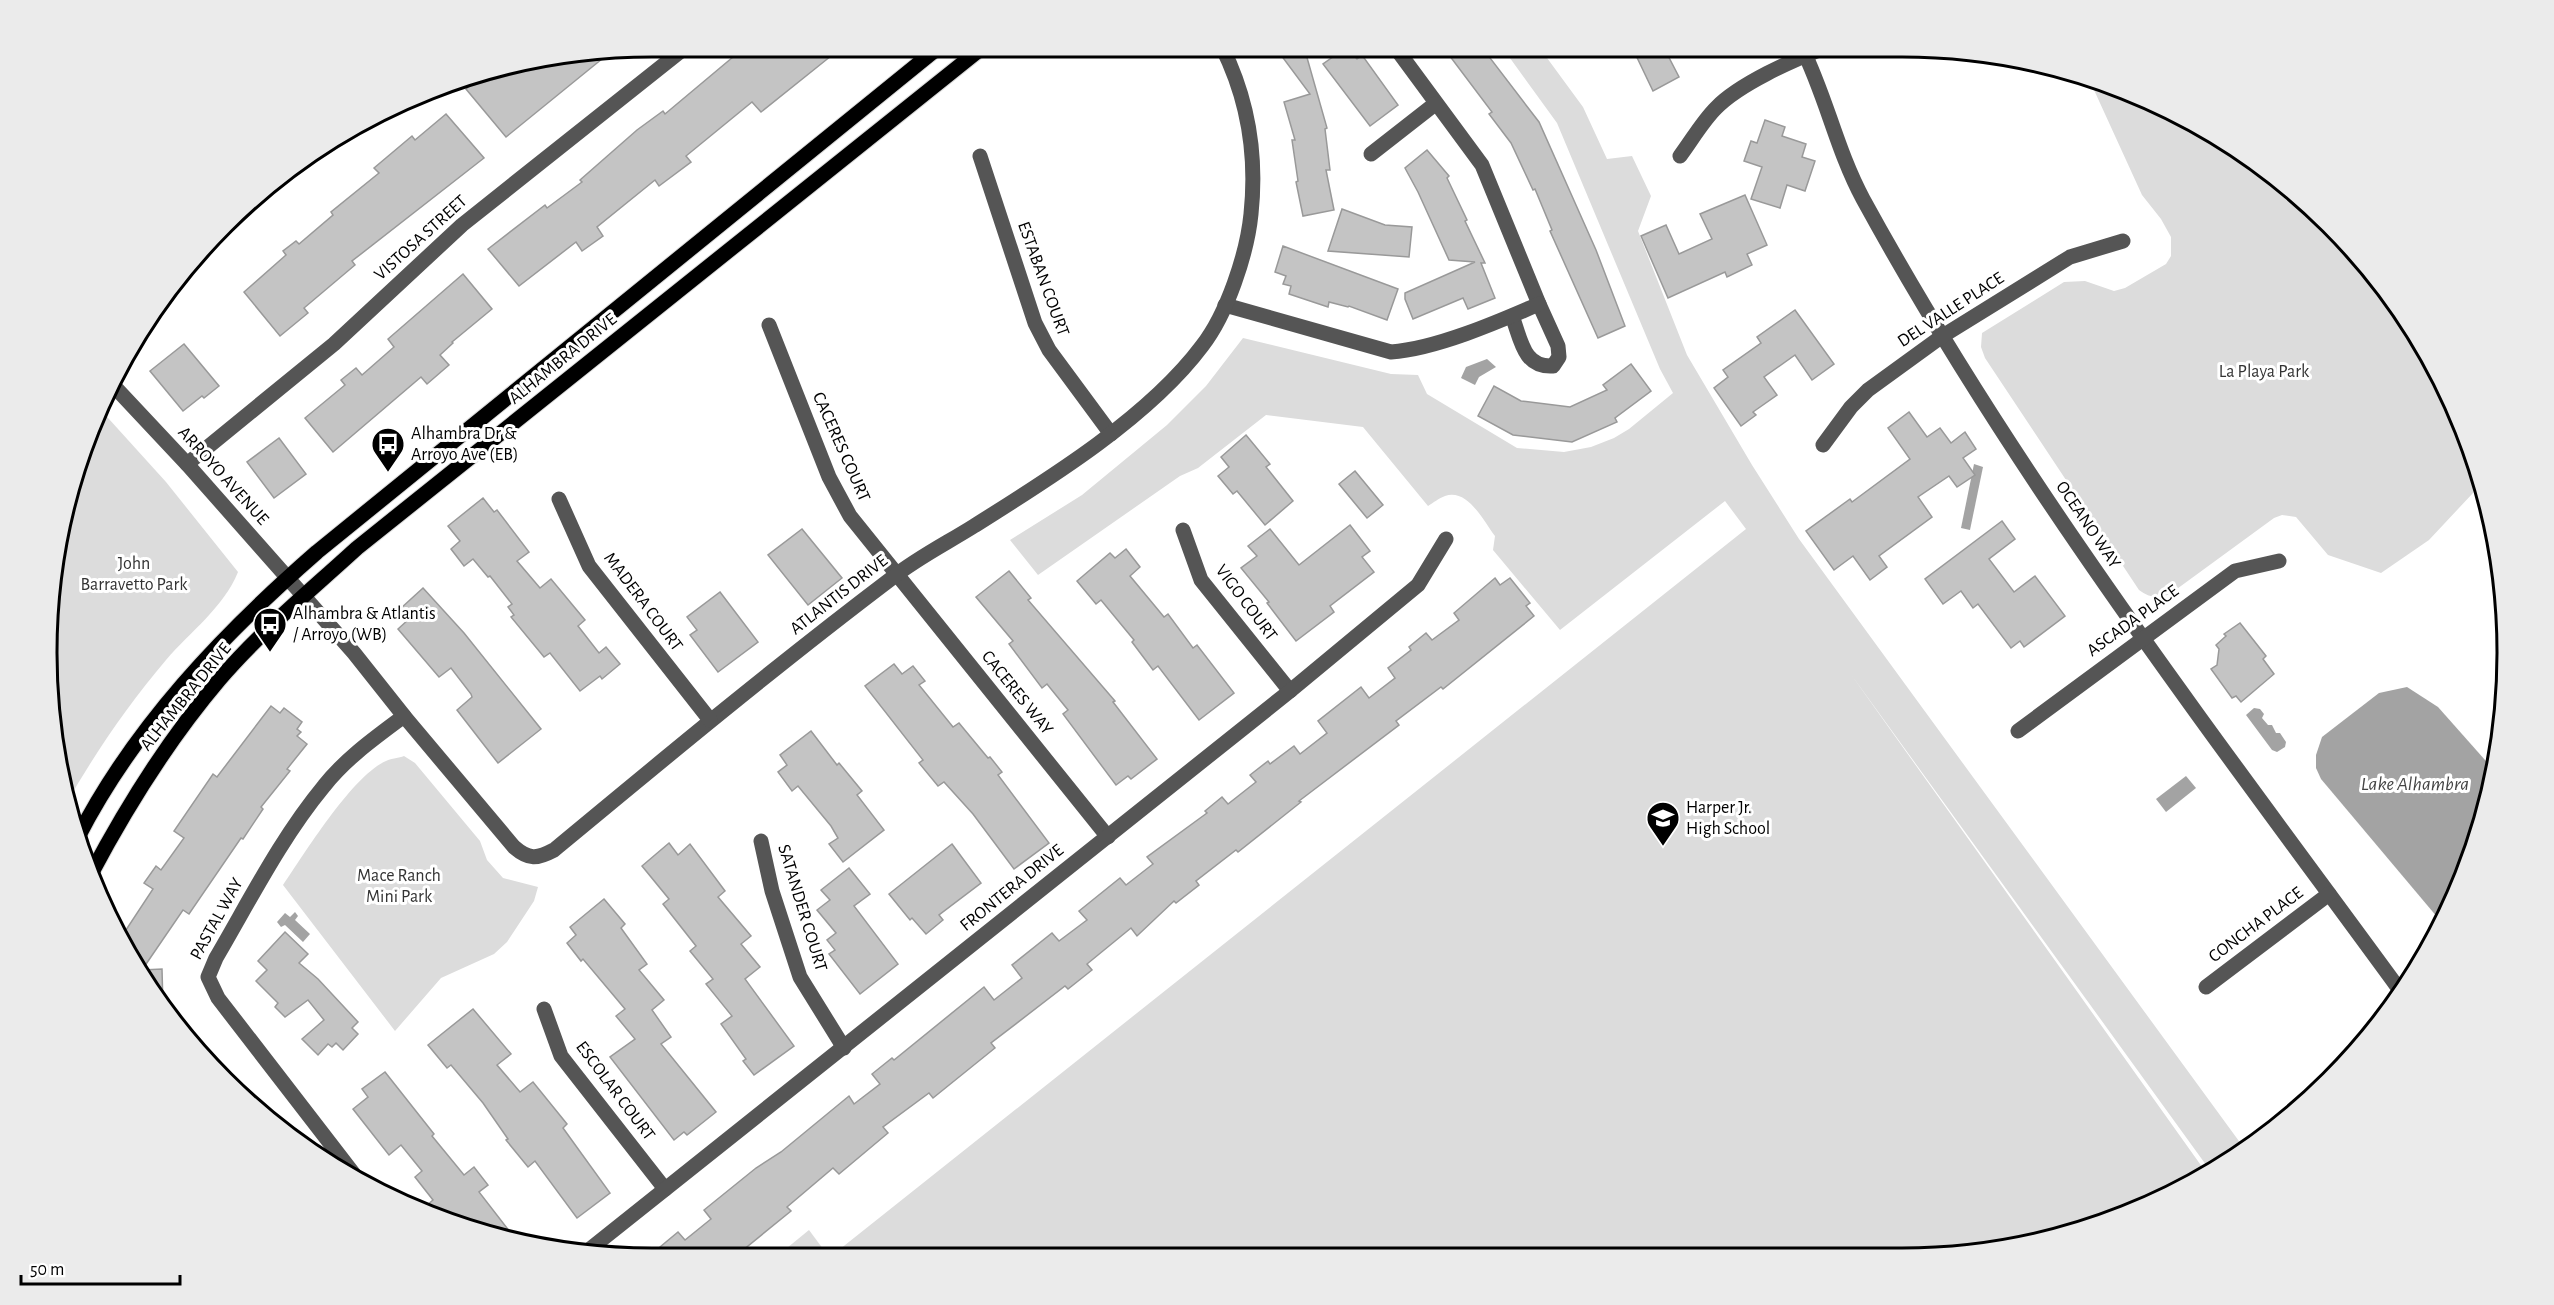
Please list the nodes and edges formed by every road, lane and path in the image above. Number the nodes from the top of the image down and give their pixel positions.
1 (672, 57) edge
2 (927, 57) edge
3 (971, 57) edge
4 (1226, 57) edge
5 (1402, 57) edge
6 (1794, 57) edge
7 (1806, 57) edge
8 (1435, 104) junction
9 (1371, 154) dead end
10 (980, 156) dead end
11 (1680, 156) dead end
12 (2123, 241) dead end
13 (1539, 304) junction
14 (1225, 305) junction
15 (1512, 316) junction
16 (769, 325) dead end
17 (1941, 337) junction
18 (118, 390) edge
19 (1111, 434) junction
20 (1823, 445) dead end
21 (187, 464) junction
22 (559, 499) dead end
23 (1183, 530) dead end
24 (1446, 539) dead end
25 (2279, 561) dead end
26 (895, 575) junction
27 (287, 578) junction
28 (304, 596) junction
29 (2141, 638) junction
30 (1290, 692) junction
31 (404, 716) junction
32 (711, 720) junction
33 (2018, 730) dead end
34 (84, 828) edge
35 (1108, 837) junction
36 (761, 841) dead end
37 (96, 865) edge
38 (2330, 894) junction
39 (2396, 985) edge
40 (2206, 987) dead end
41 (544, 1009) dead end
42 (844, 1048) junction
43 (344, 1161) edge
44 (665, 1189) junction
45 (595, 1245) edge

1 - 21 street, VISTOSA STREET
2 - 27 main road, ALHAMBRA DRIVE
3 - 28 main road, ALHAMBRA DRIVE
4 - 14 street, ATLANTIS DRIVE
5 - 8 street
6 - 11 street
7 - 17 street, OCEANO WAY
8 - 9 street
8 - 13 street
10 - 19 street, ESTABAN COURT
12 - 17 street, DEL VALLE PLACE
13 - 15 street
13 - 15 street
14 - 15 street
14 - 19 street, ATLANTIS DRIVE
16 - 26 street, CACERES COURT
17 - 20 street, DEL VALLE PLACE
17 - 29 street, OCEANO WAY
18 - 21 street, ARROYO AVENUE
19 - 26 street, ATLANTIS DRIVE
21 - 27 street, ARROYO AVENUE
22 - 32 street, MADERA COURT
23 - 30 street, VIGO COURT
24 - 30 street, FRONTERA DRIVE
25 - 29 street, ASCADA PLACE
26 - 32 street, ATLANTIS DRIVE
26 - 35 street, CACERES WAY
27 - 28 street, ARROYO AVENUE
27 - 34 main road, ALHAMBRA DRIVE
28 - 31 street, ATLANTIS DRIVE
28 - 37 main road, ALHAMBRA DRIVE
29 - 33 street, ASCADA PLACE
29 - 38 street, OCEANO WAY
30 - 35 street, FRONTERA DRIVE
31 - 32 street, ATLANTIS DRIVE
31 - 43 street, PASTAL WAY
35 - 42 street, FRONTERA DRIVE
36 - 42 street, SATANDER COURT
38 - 39 street, OCEANO WAY
38 - 40 street, CONCHA PLACE
41 - 44 street, ESCOLAR COURT
42 - 44 street, FRONTERA DRIVE
44 - 45 street, FRONTERA DRIVE

